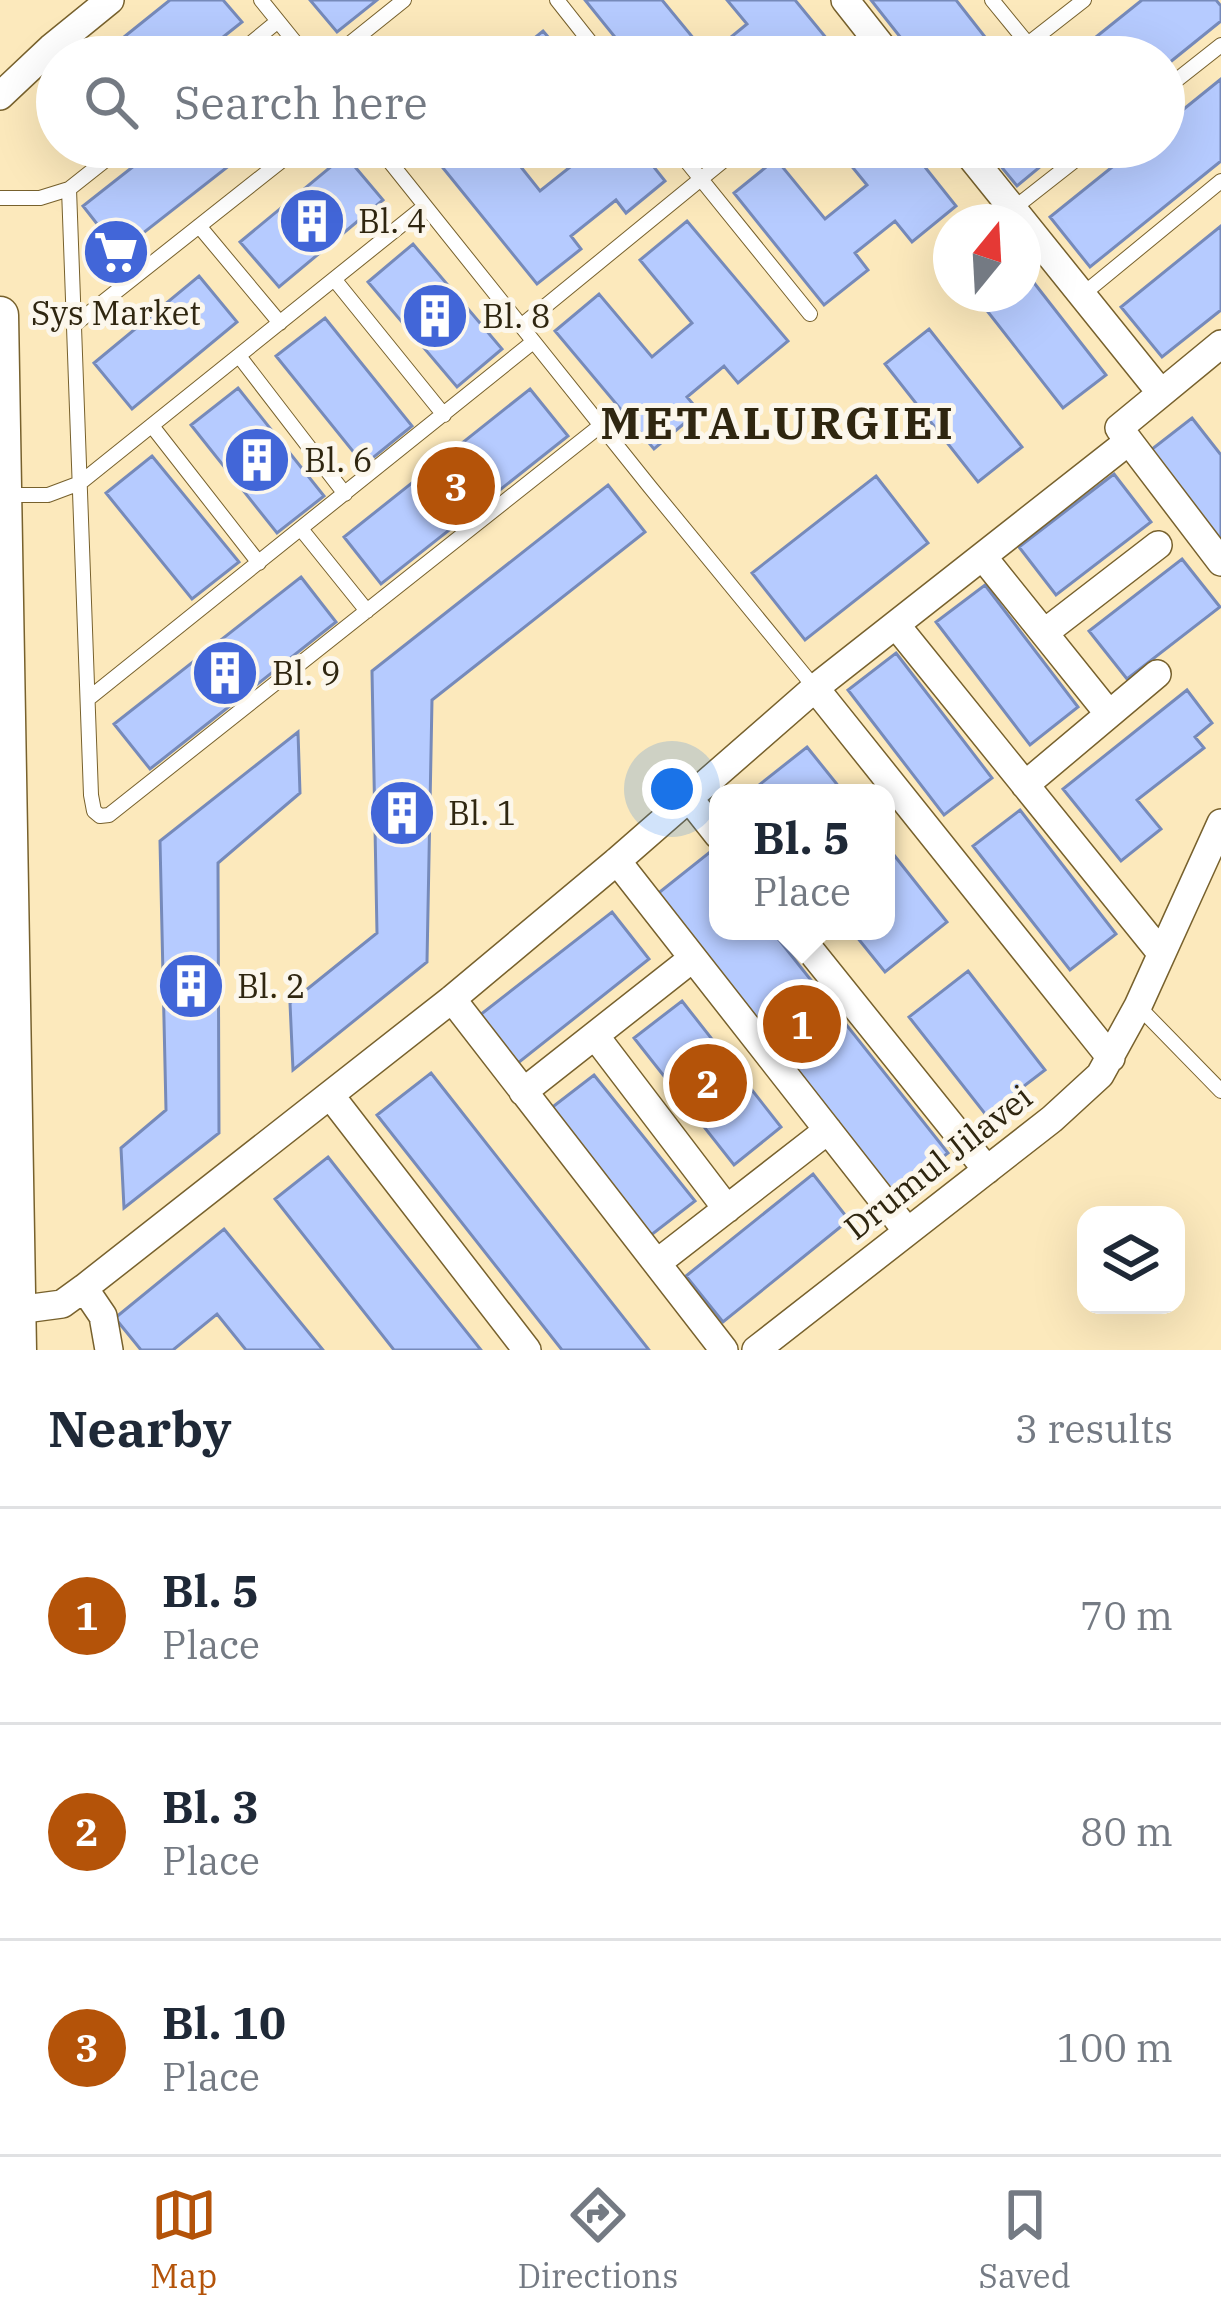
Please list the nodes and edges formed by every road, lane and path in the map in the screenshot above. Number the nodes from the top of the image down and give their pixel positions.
1 (110, 0) edge
2 (261, 0) edge
3 (404, 0) edge
4 (556, 0) edge
5 (844, 0) edge
6 (992, 0) edge
7 (1084, 0) edge
8 (278, 21) junction
9 (66, 36) edge
10 (260, 36) edge
11 (290, 36) edge
12 (359, 36) edge
13 (585, 36) edge
14 (873, 36) edge
15 (1021, 36) edge
16 (1038, 36) edge
17 (1221, 44) edge
18 (36, 62) edge
19 (1185, 73) edge
20 (0, 96) edge
21 (96, 168) edge
22 (272, 168) edge
23 (395, 168) edge
24 (692, 168) edge
25 (714, 168) edge
26 (980, 168) edge
27 (1065, 168) edge
28 (701, 179) junction
29 (1221, 181) edge
30 (69, 189) junction
31 (0, 198) edge
32 (1009, 204) edge
33 (1019, 204) edge
34 (425, 206) junction
35 (199, 226) junction
36 (1041, 244) edge
37 (334, 279) junction
38 (1082, 295) junction
39 (810, 314) dead end
40 (0, 315) edge
41 (280, 323) junction
42 (74, 325) junction
43 (520, 326) junction
44 (533, 342) junction
45 (1221, 344) edge
46 (238, 356) junction
47 (1161, 393) junction
48 (444, 415) junction
49 (152, 426) junction
50 (600, 426) junction
51 (1129, 441) junction
52 (80, 483) junction
53 (346, 494) junction
54 (4, 495) junction
55 (301, 529) junction
56 (1158, 545) dead end
57 (983, 557) junction
58 (1221, 562) edge
59 (259, 563) junction
60 (368, 611) junction
61 (896, 626) junction
62 (1044, 633) junction
63 (1157, 674) dead end
64 (815, 688) junction
65 (88, 699) junction
66 (1109, 714) junction
67 (892, 784) edge
68 (1025, 785) junction
69 (895, 788) edge
70 (688, 797) junction
71 (1221, 823) edge
72 (709, 824) edge
73 (617, 860) junction
74 (802, 940) edge
75 (1161, 953) junction
76 (694, 958) junction
77 (452, 999) junction
78 (1138, 1006) junction
79 (596, 1037) junction
80 (1111, 1058) junction
81 (1221, 1090) edge
82 (523, 1092) junction
83 (330, 1095) junction
84 (828, 1130) junction
85 (987, 1170) junction
86 (727, 1209) junction
87 (908, 1232) junction
88 (657, 1263) junction
89 (84, 1288) junction
90 (11, 1307) edge
91 (18, 1350) edge
92 (110, 1350) edge
93 (526, 1350) edge
94 (724, 1350) edge
95 (756, 1350) edge

1 - 9 street
2 - 8 lane
3 - 12 lane
4 - 13 lane
5 - 14 street
6 - 15 lane
7 - 16 lane
8 - 10 lane
8 - 11 lane
17 - 19 lane
18 - 20 street
21 - 30 lane
22 - 35 lane
23 - 34 lane
24 - 28 lane
25 - 28 lane
26 - 32 street
27 - 33 lane
28 - 39 lane
28 - 43 lane
29 - 38 lane
30 - 31 lane
30 - 42 lane
34 - 37 lane
34 - 43 lane
35 - 41 lane
35 - 42 lane
36 - 38 street
37 - 41 lane
37 - 48 lane
38 - 47 street
40 - 54 main road
41 - 46 lane
42 - 52 lane
43 - 44 lane
44 - 48 lane
44 - 50 lane
45 - 47 street
46 - 49 lane
46 - 53 lane
47 - 51 street
48 - 53 lane
49 - 52 lane
49 - 59 lane
50 - 60 lane
50 - 64 lane
51 - 57 street
51 - 58 street
52 - 54 lane
52 - 65 lane
53 - 55 lane
54 - 90 main road
55 - 59 lane
55 - 60 lane
56 - 62 street
57 - 61 street
57 - 62 street
59 - 65 lane
60 - 65 lane
61 - 64 street
61 - 68 street
62 - 66 street
63 - 66 street
64 - 67 street
64 - 70 street
66 - 68 street
68 - 75 street
69 - 80 street
70 - 72 street
70 - 73 street
71 - 75 street, Drumul Jilavei
73 - 76 street
73 - 77 street
74 - 85 street
75 - 78 street, Drumul Jilavei
76 - 79 street
76 - 84 street
77 - 82 street
77 - 83 street
78 - 80 street, Drumul Jilavei
78 - 81 lane
79 - 82 street
79 - 86 street
80 - 85 street, Drumul Jilavei
82 - 88 street
83 - 89 street
83 - 93 street
84 - 86 street
84 - 87 street
85 - 87 street, Drumul Jilavei
86 - 88 street
87 - 95 street, Drumul Jilavei
88 - 94 street
89 - 90 street
89 - 92 street
90 - 91 main road

